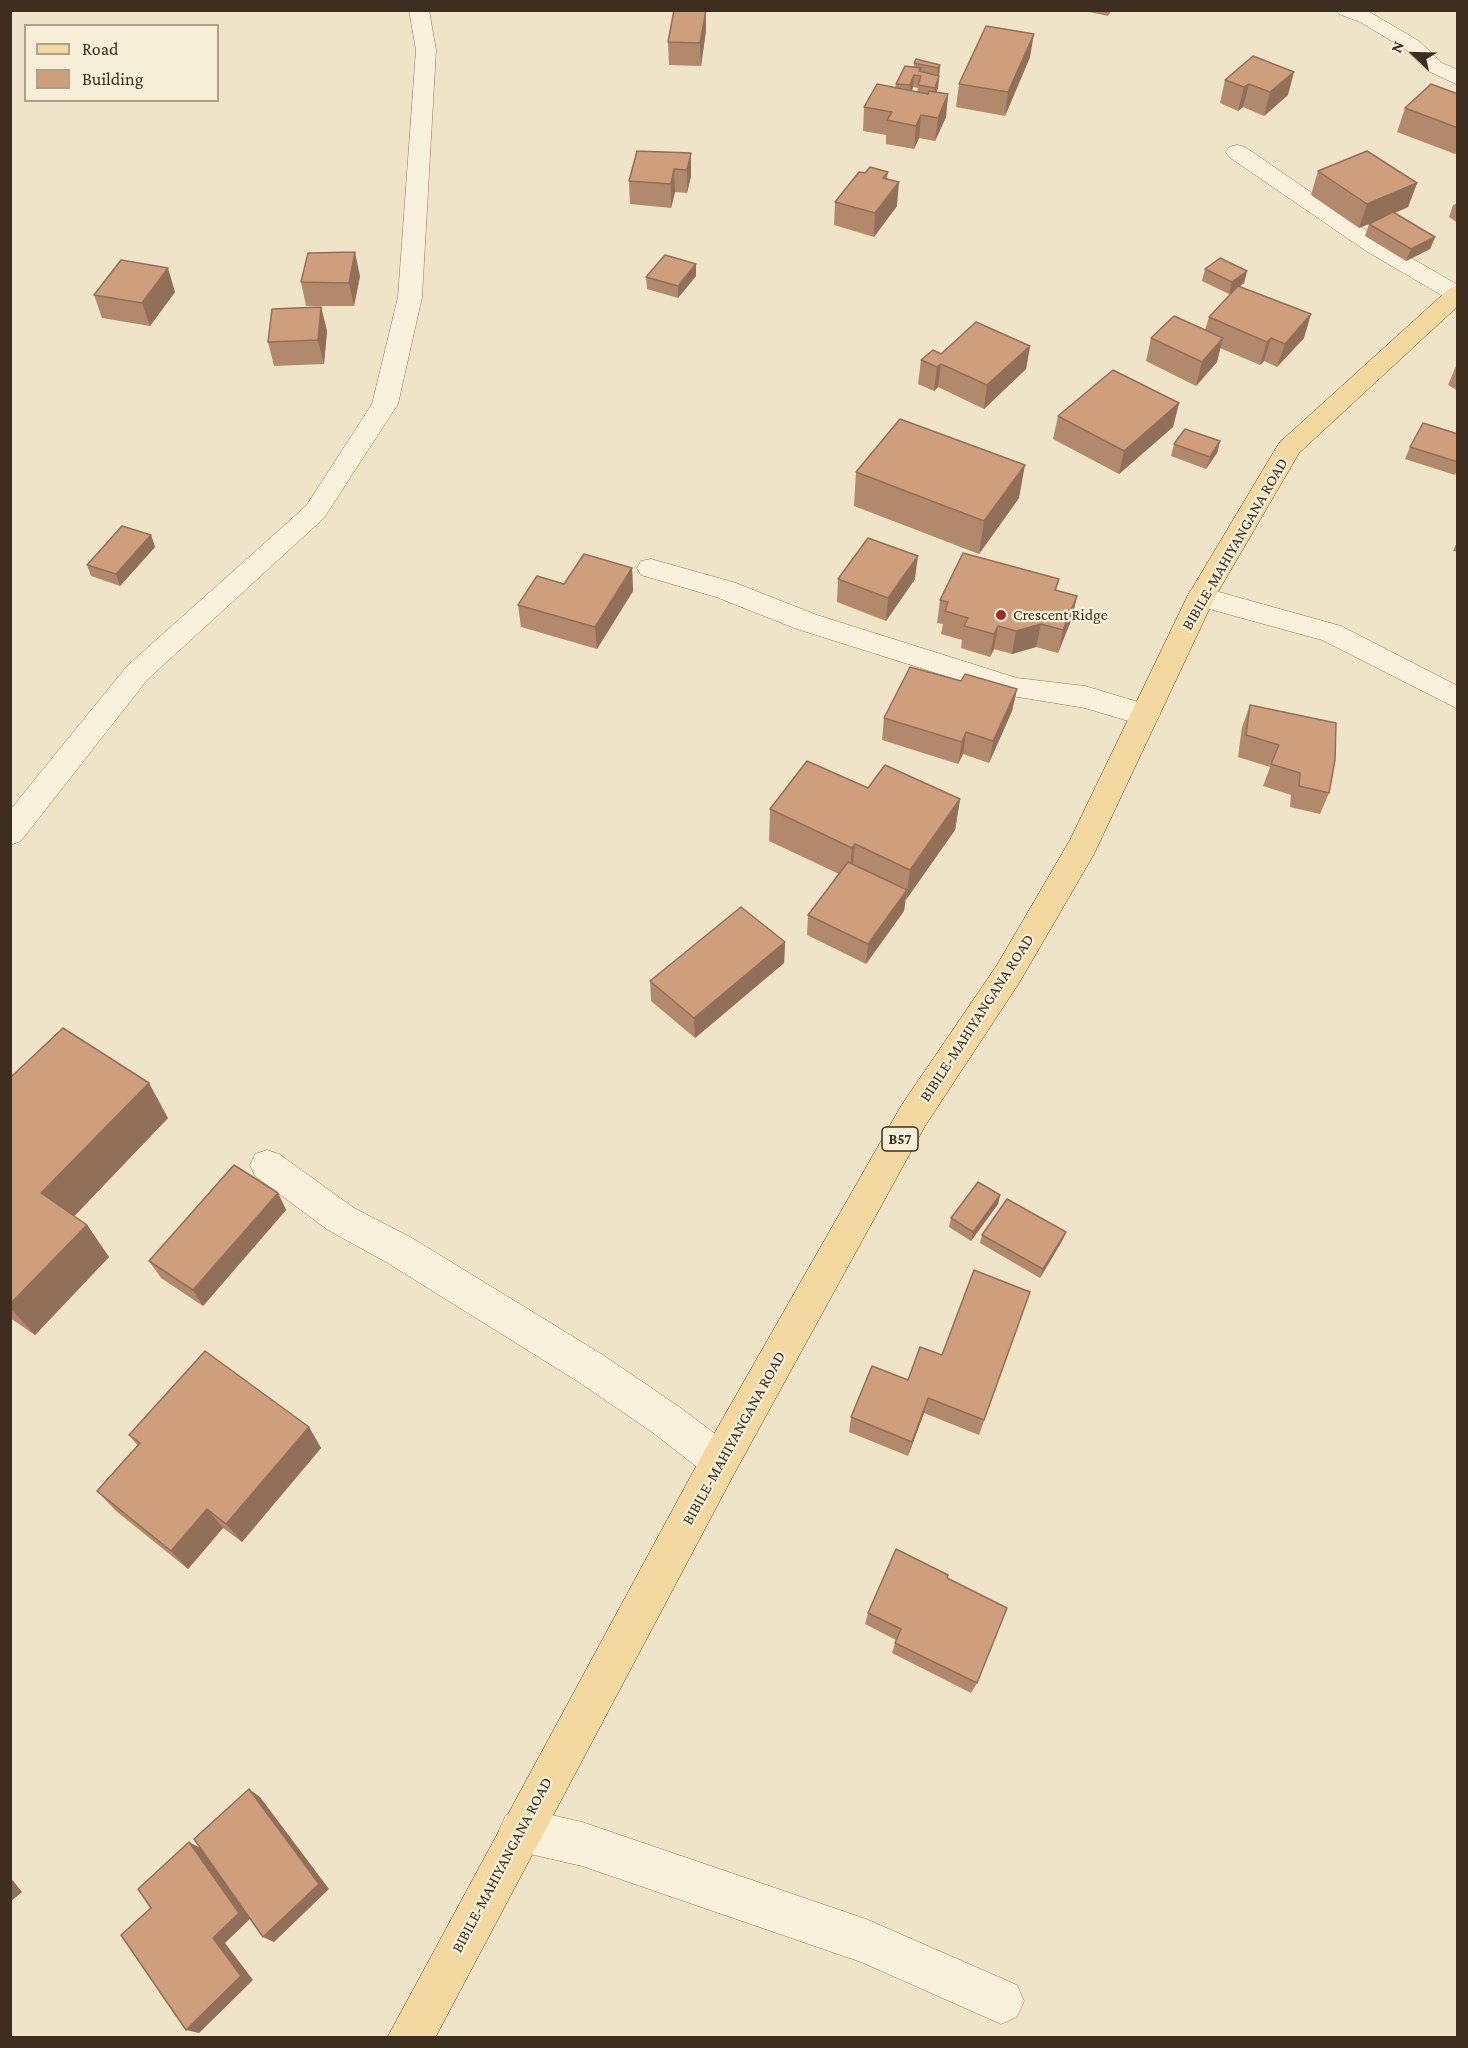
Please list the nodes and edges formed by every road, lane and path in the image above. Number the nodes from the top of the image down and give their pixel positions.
1 (419, 10) edge
2 (1346, 10) edge
3 (1458, 79) edge
4 (1238, 152) dead end
5 (1457, 294) edge
6 (651, 568) dead end
7 (1201, 597) junction
8 (1458, 699) edge
9 (1145, 715) junction
10 (10, 833) edge
11 (267, 1165) dead end
12 (720, 1461) junction
13 (521, 1830) junction
14 (1001, 2001) dead end
15 (410, 2037) edge

1 - 10 street
2 - 3 street
4 - 5 street
5 - 7 main road, BIBILE-MAHIYANGANA ROAD / B57
6 - 9 street
7 - 8 street
7 - 9 main road, BIBILE-MAHIYANGANA ROAD / B57
9 - 12 main road, BIBILE-MAHIYANGANA ROAD / B57
11 - 12 street
12 - 13 main road, BIBILE-MAHIYANGANA ROAD / B57
13 - 14 street
13 - 15 main road, BIBILE-MAHIYANGANA ROAD / B57

